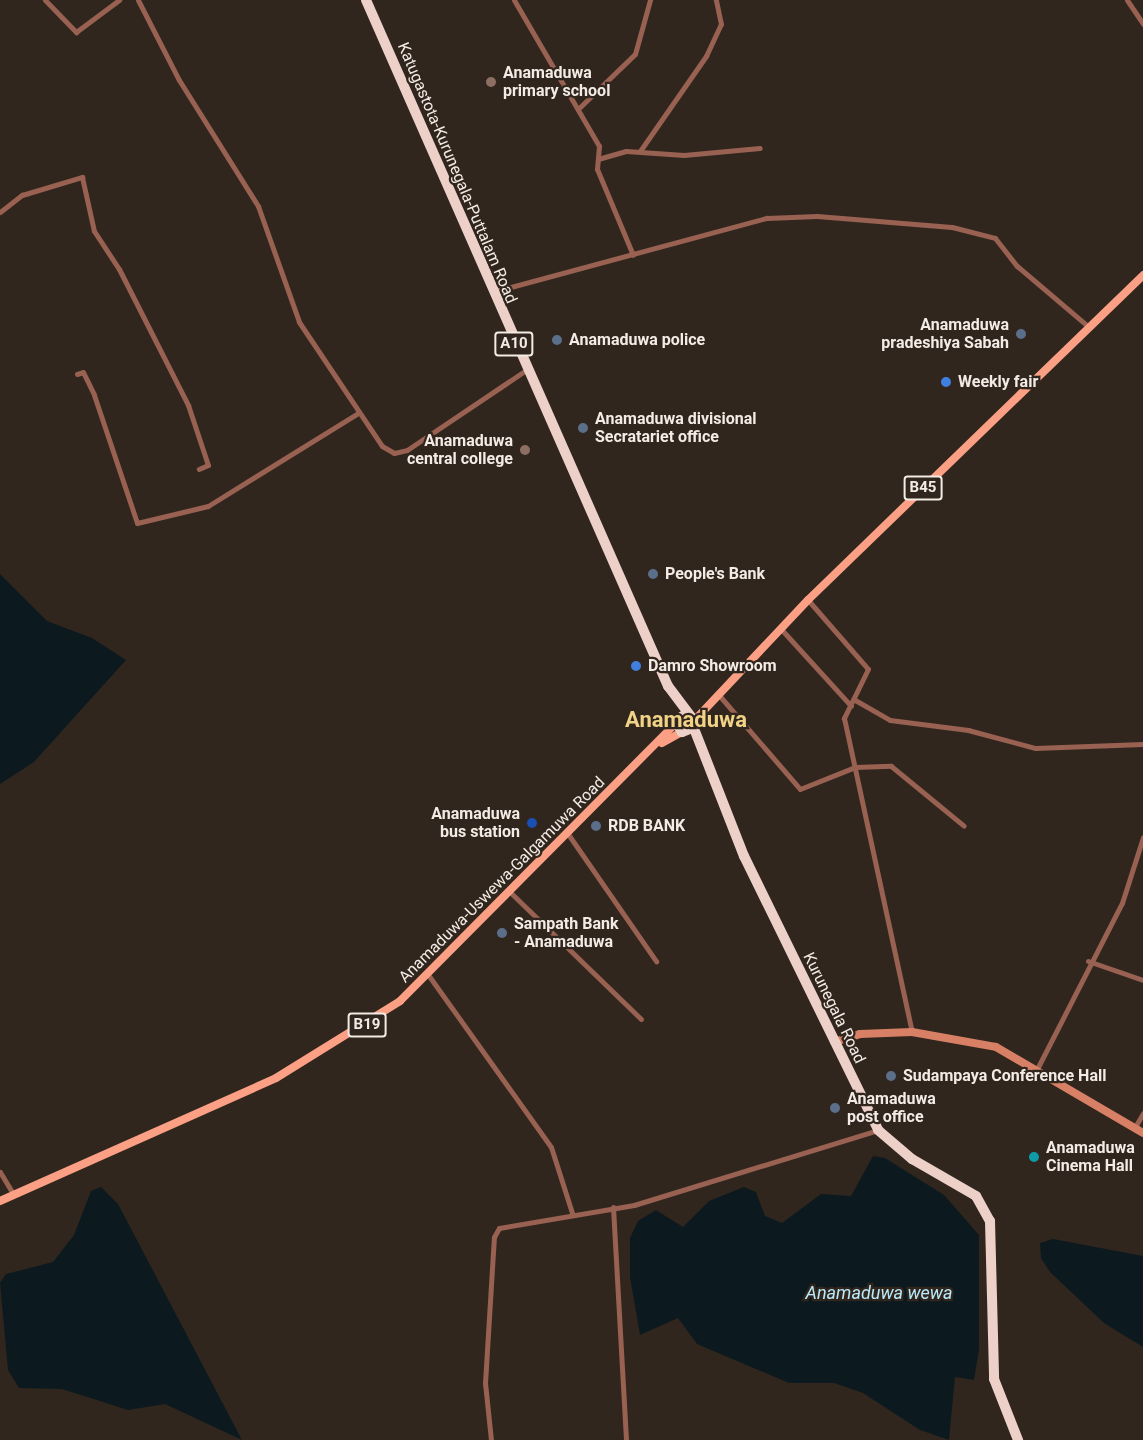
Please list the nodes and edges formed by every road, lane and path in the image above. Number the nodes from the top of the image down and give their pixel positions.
1 (45, 0) edge
2 (119, 0) edge
3 (138, 0) edge
4 (366, 0) edge
5 (514, 0) edge
6 (650, 0) edge
7 (716, 0) edge
8 (1128, 0) edge
9 (1143, 24) edge
10 (578, 109) junction
11 (760, 148) dead end
12 (640, 151) junction
13 (598, 159) junction
14 (0, 212) edge
15 (633, 255) junction
16 (1143, 275) edge
17 (492, 292) junction
18 (1089, 327) junction
19 (526, 370) junction
20 (77, 374) dead end
21 (358, 413) junction
22 (199, 469) dead end
23 (808, 600) junction
24 (781, 629) junction
25 (668, 686) junction
26 (717, 692) junction
27 (855, 700) junction
28 (851, 706) junction
29 (691, 720) junction
30 (677, 726) junction
31 (1143, 744) edge
32 (701, 756) junction
33 (855, 767) junction
34 (964, 826) dead end
35 (568, 834) junction
36 (1143, 837) edge
37 (511, 893) junction
38 (656, 961) dead end
39 (1088, 961) junction
40 (429, 976) junction
41 (1143, 980) edge
42 (641, 1019) dead end
43 (912, 1032) junction
44 (834, 1042) junction
45 (1037, 1069) junction
46 (1143, 1113) edge
47 (1135, 1127) junction
48 (878, 1130) junction
49 (1143, 1133) edge
50 (0, 1172) edge
51 (14, 1195) junction
52 (0, 1201) edge
53 (614, 1207) junction
54 (572, 1213) junction
55 (491, 1440) edge
56 (626, 1440) edge
57 (1018, 1440) edge

1 - 2 street
3 - 21 street
4 - 17 highway, Katugastota-Kurunegala-Puttalam Road / A10
5 - 10 street
6 - 10 street
7 - 12 street
8 - 9 street
10 - 13 street
11 - 12 street
12 - 13 street
13 - 15 street
14 - 22 street
15 - 17 street
15 - 18 street
16 - 18 main road, B45
17 - 19 highway, Katugastota-Kurunegala-Puttalam Road / A10
18 - 23 main road, B45
19 - 21 street
19 - 25 highway, Katugastota-Kurunegala-Puttalam Road / A10
20 - 21 street
23 - 24 main road, B45
23 - 27 street
24 - 26 main road, B45
24 - 28 street
25 - 29 highway, Katugastota-Kurunegala-Puttalam Road / A10
25 - 30 highway, Katugastota-Kurunegala-Puttalam Road / A10
26 - 29 main road, B45
26 - 33 street
27 - 28 street
27 - 31 street
28 - 33 street
29 - 30 highway
29 - 30 highway
29 - 32 highway, Kurunegala Road / A10
30 - 32 highway, Kurunegala Road / A10
30 - 35 main road, Anamaduwa-Uswewa-Galgamuwa Road / B19
32 - 44 highway, Kurunegala Road / A10
33 - 34 street
33 - 43 street
35 - 37 main road, Anamaduwa-Uswewa-Galgamuwa Road / B19
35 - 38 street
36 - 39 street
37 - 40 main road, Anamaduwa-Uswewa-Galgamuwa Road / B19
37 - 42 street
39 - 41 street
39 - 45 street
40 - 51 main road, Anamaduwa-Uswewa-Galgamuwa Road / B19
40 - 54 street
43 - 44 street
43 - 45 street
44 - 48 highway, Kurunegala Road / A10
45 - 47 street
46 - 47 street
47 - 49 street
48 - 53 street
48 - 57 highway, Kurunegala Road / A10
50 - 51 street
51 - 52 main road, Anamaduwa-Uswewa-Galgamuwa Road / B19
53 - 54 street
53 - 56 street
54 - 55 street

